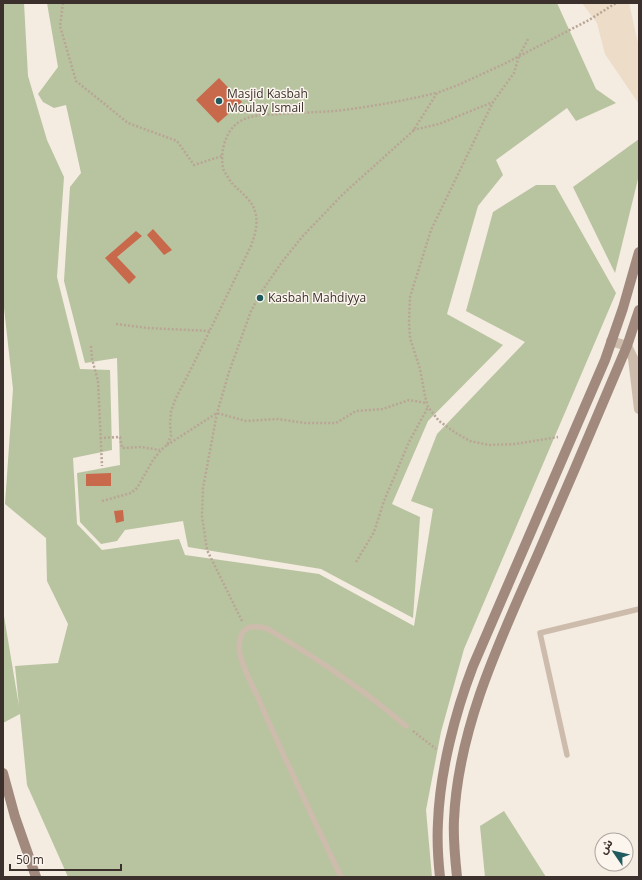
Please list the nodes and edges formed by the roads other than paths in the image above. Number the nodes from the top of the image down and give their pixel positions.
1 (639, 252) edge
2 (639, 310) edge
3 (611, 341) junction
4 (627, 346) junction
5 (639, 409) edge
6 (639, 609) edge
7 (406, 726) road end
8 (567, 755) dead end
9 (3, 773) edge
10 (36, 877) edge
11 (340, 877) edge
12 (440, 877) edge
13 (457, 877) edge

1 - 3 street
2 - 4 street
3 - 4 street
3 - 12 street
4 - 5 street
4 - 13 street
6 - 8 lane
7 - 11 lane
9 - 10 street

